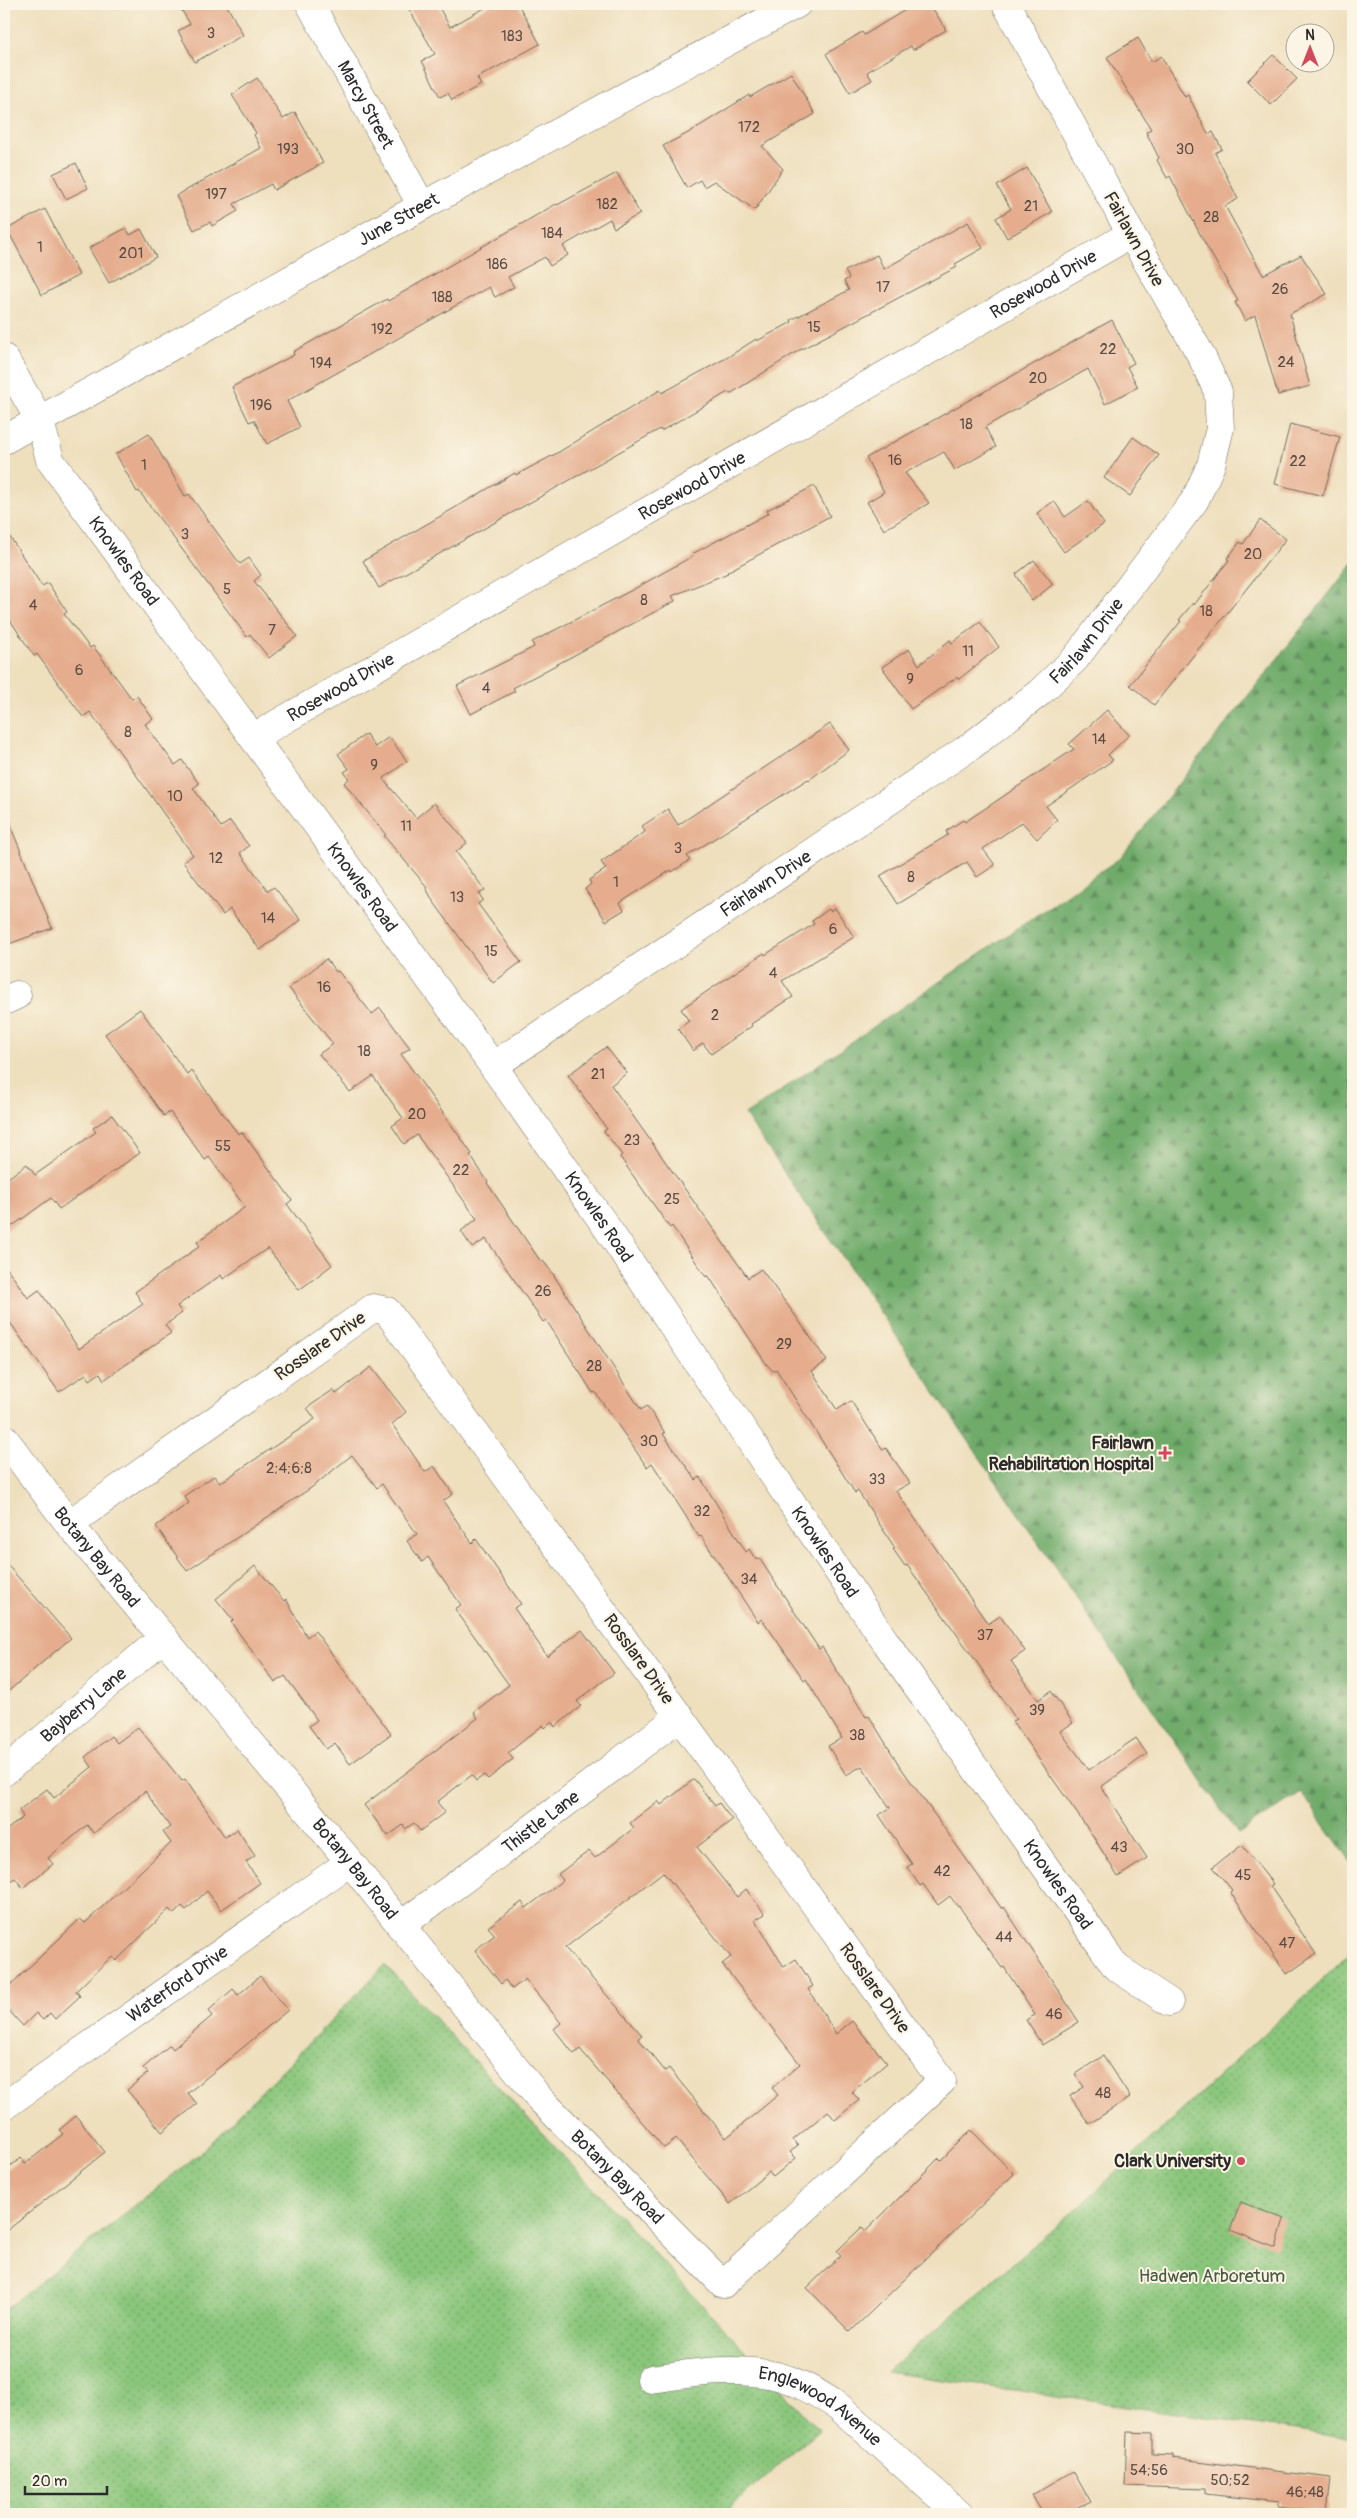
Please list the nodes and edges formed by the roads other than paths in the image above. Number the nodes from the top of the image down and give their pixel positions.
1 (310, 4) edge
2 (797, 4) edge
3 (1006, 4) edge
4 (422, 206) junction
5 (1131, 234) junction
6 (4, 358) edge
7 (40, 421) junction
8 (4, 440) edge
9 (254, 737) junction
10 (493, 1066) junction
11 (4, 1438) edge
12 (69, 1524) junction
13 (164, 1637) junction
14 (680, 1716) junction
15 (4, 1772) edge
16 (350, 1862) junction
17 (400, 1926) junction
18 (1169, 2002) dead end
19 (4, 2106) edge
20 (723, 2284) joint
21 (651, 2379) dead end
22 (959, 2514) edge

1 - 4 street, Marcy Street
2 - 4 street, June Street
3 - 5 street, Fairlawn Drive
4 - 7 street, June Street
5 - 9 street, Rosewood Drive
5 - 10 street, Fairlawn Drive
6 - 7 street, Knowles Road
7 - 8 street, June Street
7 - 9 street, Knowles Road
9 - 10 street, Knowles Road
10 - 18 street, Knowles Road
11 - 12 street, Botany Bay Road
12 - 13 street, Botany Bay Road
12 - 14 street, Rosslare Drive
13 - 15 street, Bayberry Lane
13 - 16 street, Botany Bay Road
14 - 17 street, Thistle Lane
14 - 20 street, Rosslare Drive
16 - 17 street, Botany Bay Road
16 - 19 street, Waterford Drive
17 - 20 street, Botany Bay Road
21 - 22 street, Englewood Avenue

